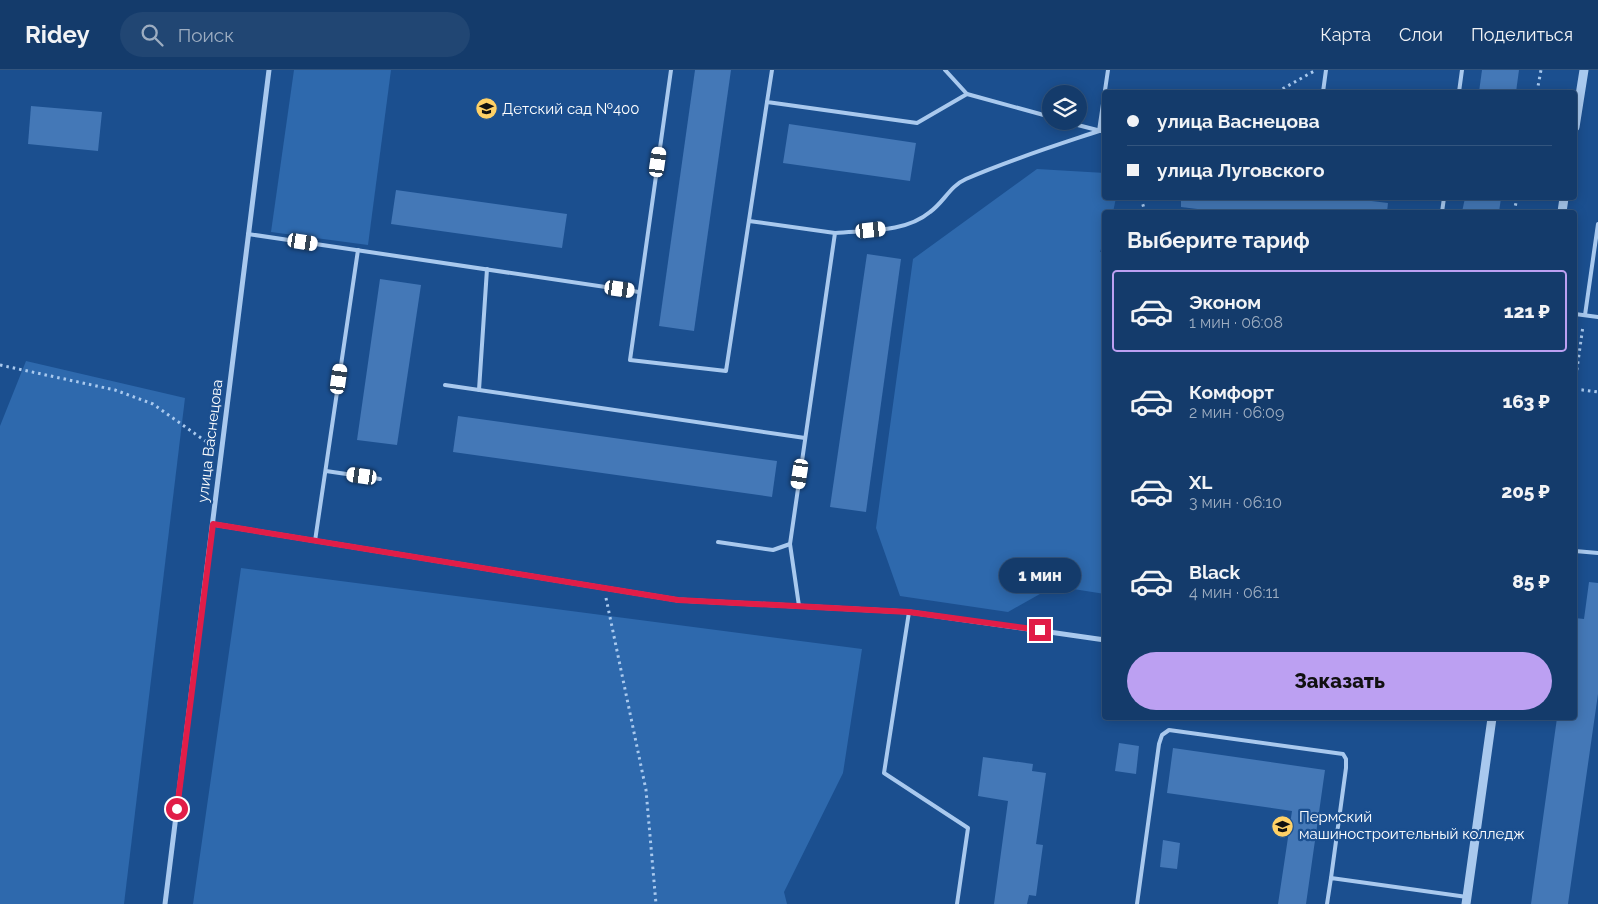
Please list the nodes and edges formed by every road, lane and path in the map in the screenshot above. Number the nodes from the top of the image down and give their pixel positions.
1 (270, 70) edge
2 (670, 70) edge
3 (772, 70) edge
4 (945, 70) edge
5 (1108, 70) edge
6 (1316, 70) edge
7 (1326, 70) edge
8 (1462, 70) edge
9 (1541, 70) edge
10 (1584, 70) edge
11 (1105, 90) edge
12 (1281, 90) edge
13 (1323, 90) edge
14 (1459, 90) edge
15 (1537, 90) edge
16 (967, 94) junction
17 (767, 102) junction
18 (1102, 111) edge
19 (1577, 114) edge
20 (1042, 115) edge
21 (1087, 128) edge
22 (1099, 131) junction
23 (1102, 132) edge
24 (749, 221) junction
25 (1598, 224) edge
26 (247, 234) junction
27 (835, 234) junction
28 (358, 250) junction
29 (487, 269) junction
30 (639, 292) junction
31 (1577, 314) edge
32 (1585, 316) junction
33 (1598, 317) edge
34 (0, 366) edge
35 (1577, 370) edge
36 (445, 386) dead end
37 (1577, 389) edge
38 (479, 390) junction
39 (1598, 392) edge
40 (805, 438) junction
41 (221, 453) junction
42 (326, 471) junction
43 (380, 479) dead end
44 (213, 524) junction
45 (315, 541) junction
46 (718, 542) dead end
47 (790, 544) junction
48 (1577, 551) edge
49 (1598, 554) edge
50 (604, 588) junction
51 (799, 606) junction
52 (909, 612) junction
53 (1102, 640) edge
54 (1492, 720) edge
55 (1331, 878) junction
56 (1467, 901) edge
57 (165, 904) edge
58 (656, 904) edge
59 (957, 904) edge
60 (1137, 904) edge
61 (1327, 904) edge

1 - 26 street, улица Васнецова
2 - 30 lane
3 - 17 lane
4 - 16 lane
5 - 11 lane
6 - 12 path
7 - 13 lane
8 - 14 lane
9 - 15 path
10 - 19 street
16 - 17 lane
16 - 20 lane
17 - 24 lane
18 - 22 lane
21 - 22 lane
22 - 23 lane
22 - 27 lane
24 - 27 lane
24 - 30 lane
25 - 32 lane
26 - 28 lane
26 - 41 street, улица Васнецова
27 - 40 lane
28 - 29 lane
28 - 42 lane
29 - 30 lane
29 - 38 lane
31 - 32 lane
32 - 33 lane
32 - 35 path
34 - 41 path
36 - 38 lane
37 - 39 path
38 - 40 lane
40 - 47 lane
41 - 44 street, улица Васнецова
42 - 43 lane
42 - 45 lane
44 - 45 street
44 - 57 street, улица Васнецова
45 - 50 street
46 - 47 lane
47 - 51 lane
48 - 49 lane
50 - 51 street
50 - 58 path
51 - 52 street
52 - 53 street
52 - 59 lane
54 - 56 street
55 - 56 lane
55 - 60 lane
55 - 61 lane

